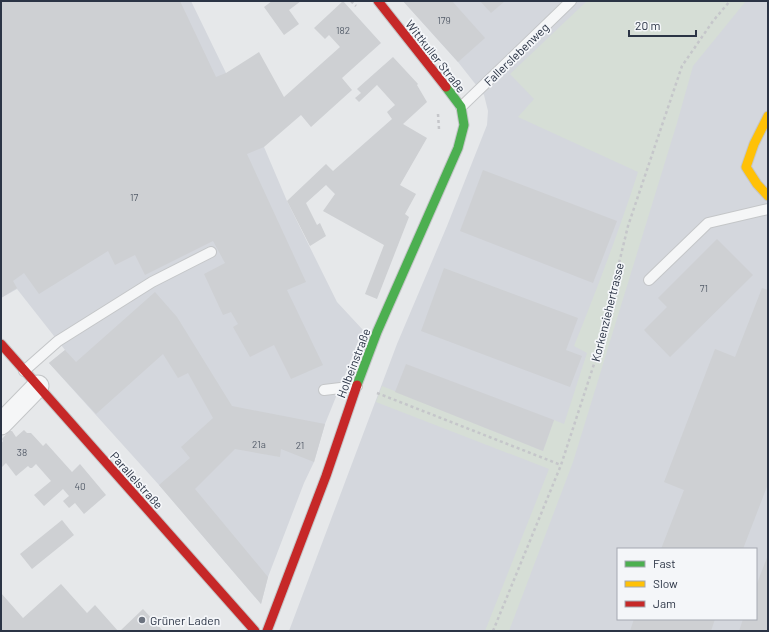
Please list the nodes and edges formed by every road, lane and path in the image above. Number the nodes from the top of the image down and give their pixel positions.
1 (378, 1) edge
2 (571, 1) edge
3 (730, 1) edge
4 (461, 107) junction
5 (768, 116) edge
6 (768, 196) edge
7 (768, 210) edge
8 (210, 252) dead end
9 (649, 280) dead end
10 (1, 344) edge
11 (24, 371) junction
12 (38, 386) junction
13 (357, 386) junction
14 (324, 390) dead end
15 (1, 424) edge
16 (561, 465) junction
17 (255, 631) edge
18 (267, 631) edge
19 (494, 631) edge

1 - 4 main road, Wittkuller Straße
2 - 4 lane, Fallerslebenweg
3 - 16 path, Korkenziehertrasse
4 - 13 main road, Holbeinstraße
5 - 6 main road
7 - 9 lane
8 - 11 lane
10 - 11 main road, Parallelstraße
11 - 12 main road, Parallelstraße
12 - 15 street
12 - 17 main road, Parallelstraße
13 - 14 lane
13 - 16 path
13 - 18 main road, Holbeinstraße
16 - 19 path, Korkenziehertrasse

